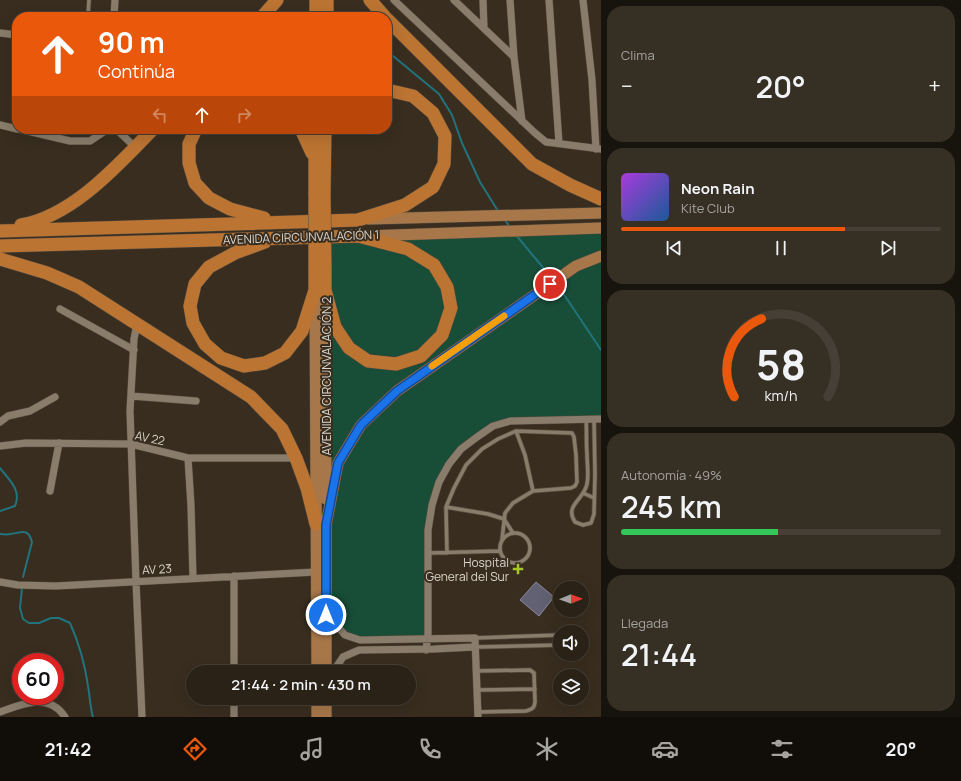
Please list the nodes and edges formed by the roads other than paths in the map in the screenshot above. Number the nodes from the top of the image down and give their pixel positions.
1 (89, 0) edge
2 (115, 0) edge
3 (277, 0) edge
4 (316, 0) edge
5 (327, 0) edge
6 (370, 0) edge
7 (394, 0) edge
8 (454, 0) edge
9 (483, 0) edge
10 (510, 0) edge
11 (549, 0) edge
12 (583, 0) edge
13 (88, 12) edge
14 (114, 12) edge
15 (266, 12) edge
16 (316, 12) edge
17 (327, 12) edge
18 (381, 12) edge
19 (392, 24) edge
20 (484, 28) junction
21 (0, 33) edge
22 (12, 34) edge
23 (514, 57) junction
24 (392, 91) edge
25 (522, 121) junction
26 (0, 125) edge
27 (12, 128) edge
28 (40, 134) edge
29 (101, 134) edge
30 (121, 134) edge
31 (148, 134) edge
32 (194, 134) edge
33 (304, 134) edge
34 (316, 134) edge
35 (324, 134) edge
36 (331, 134) edge
37 (559, 143) junction
38 (135, 147) junction
39 (598, 149) edge
40 (320, 160) junction
41 (601, 199) edge
42 (601, 213) edge
43 (358, 220) junction
44 (277, 222) junction
45 (601, 228) edge
46 (0, 229) edge
47 (358, 236) junction
48 (276, 238) junction
49 (0, 246) edge
50 (601, 256) edge
51 (0, 259) edge
52 (320, 290) junction
53 (60, 309) dead end
54 (137, 324) junction
55 (134, 350) junction
56 (131, 396) junction
57 (55, 397) dead end
58 (196, 401) dead end
59 (586, 419) junction
60 (597, 419) edge
61 (0, 422) edge
62 (516, 431) junction
63 (59, 444) junction
64 (131, 444) junction
65 (0, 446) edge
66 (188, 458) junction
67 (296, 458) junction
68 (50, 491) dead end
69 (533, 492) junction
70 (583, 494) junction
71 (594, 498) junction
72 (446, 507) junction
73 (504, 519) junction
74 (321, 524) junction
75 (513, 533) junction
76 (502, 540) junction
77 (500, 551) junction
78 (429, 553) junction
79 (447, 554) junction
80 (316, 572) junction
81 (234, 576) junction
82 (193, 578) junction
83 (0, 582) edge
84 (136, 582) junction
85 (326, 601) junction
86 (553, 635) edge
87 (475, 638) junction
88 (426, 639) junction
89 (553, 645) edge
90 (474, 647) junction
91 (426, 650) junction
92 (234, 665) edge
93 (317, 665) edge
94 (326, 665) edge
95 (338, 665) edge
96 (475, 671) junction
97 (535, 689) junction
98 (476, 690) junction
99 (234, 705) edge
100 (317, 705) edge
101 (326, 705) edge
102 (0, 712) edge
103 (477, 714) edge
104 (65, 717) edge
105 (142, 717) edge
106 (234, 717) edge
107 (317, 717) edge
108 (326, 717) edge

1 - 13 lane
2 - 14 street
3 - 15 highway
4 - 16 highway
5 - 17 highway
6 - 18 highway
7 - 25 street
8 - 20 street
9 - 20 street
10 - 23 street
11 - 37 street
12 - 39 street
19 - 41 highway
20 - 23 street
21 - 22 street
23 - 25 street
24 - 43 highway
25 - 37 street
26 - 27 street
28 - 29 street
30 - 38 street
31 - 38 highway
32 - 44 highway
33 - 40 highway
34 - 40 highway, AVENIDA CIRCUNVALACIÓN 2
35 - 40 highway, AVENIDA CIRCUNVALACIÓN 2
36 - 40 highway
37 - 39 street
38 - 46 highway
40 - 52 highway, AVENIDA CIRCUNVALACIÓN 2, bridge
42 - 43 main road, AVENIDA CIRCUNVALACIÓN 1
43 - 44 highway, AVENIDA CIRCUNVALACIÓN 1
44 - 46 highway, AVENIDA CIRCUNVALACIÓN 1
45 - 47 main road, AVENIDA CIRCUNVALACIÓN 1
47 - 48 highway, AVENIDA CIRCUNVALACIÓN 1
47 - 52 highway
48 - 49 highway, AVENIDA CIRCUNVALACIÓN 1
48 - 52 highway
50 - 74 main road
51 - 54 highway
52 - 74 main road, AVENIDA CIRCUNVALACIÓN 2
53 - 55 street
54 - 55 street
54 - 67 highway
55 - 56 street
56 - 58 street
56 - 64 street
57 - 61 street
59 - 60 street
59 - 70 lane
59 - 78 street
60 - 71 lane
62 - 69 lane
62 - 69 lane
62 - 72 lane
63 - 64 street, AV 22
63 - 65 street, AV 22
63 - 68 street
64 - 66 street, AV 22
64 - 84 street
66 - 67 street, AV 22
66 - 82 street
67 - 74 highway
69 - 73 lane
70 - 71 lane
70 - 71 lane
72 - 73 lane
72 - 79 lane
73 - 75 lane
73 - 76 lane
74 - 80 main road, AVENIDA CIRCUNVALACIÓN 2
74 - 85 main road, AVENIDA CIRCUNVALACIÓN 2
75 - 76 lane
75 - 77 lane
76 - 77 lane
77 - 79 lane
78 - 79 lane
78 - 88 street
80 - 81 street, AV 23
80 - 93 main road, AVENIDA CIRCUNVALACIÓN 2
81 - 82 street, AV 23
81 - 92 street
82 - 84 street, AV 23
83 - 84 street, AV 23
84 - 105 street
85 - 88 street
85 - 94 main road, AVENIDA CIRCUNVALACIÓN 2
86 - 87 lane
87 - 88 street
87 - 90 street
88 - 91 street
89 - 90 lane
90 - 91 street
90 - 96 street
91 - 95 street
96 - 97 lane
96 - 98 street
97 - 98 lane
97 - 103 lane
98 - 103 street
99 - 106 street
100 - 107 main road
101 - 108 main road
102 - 104 street

